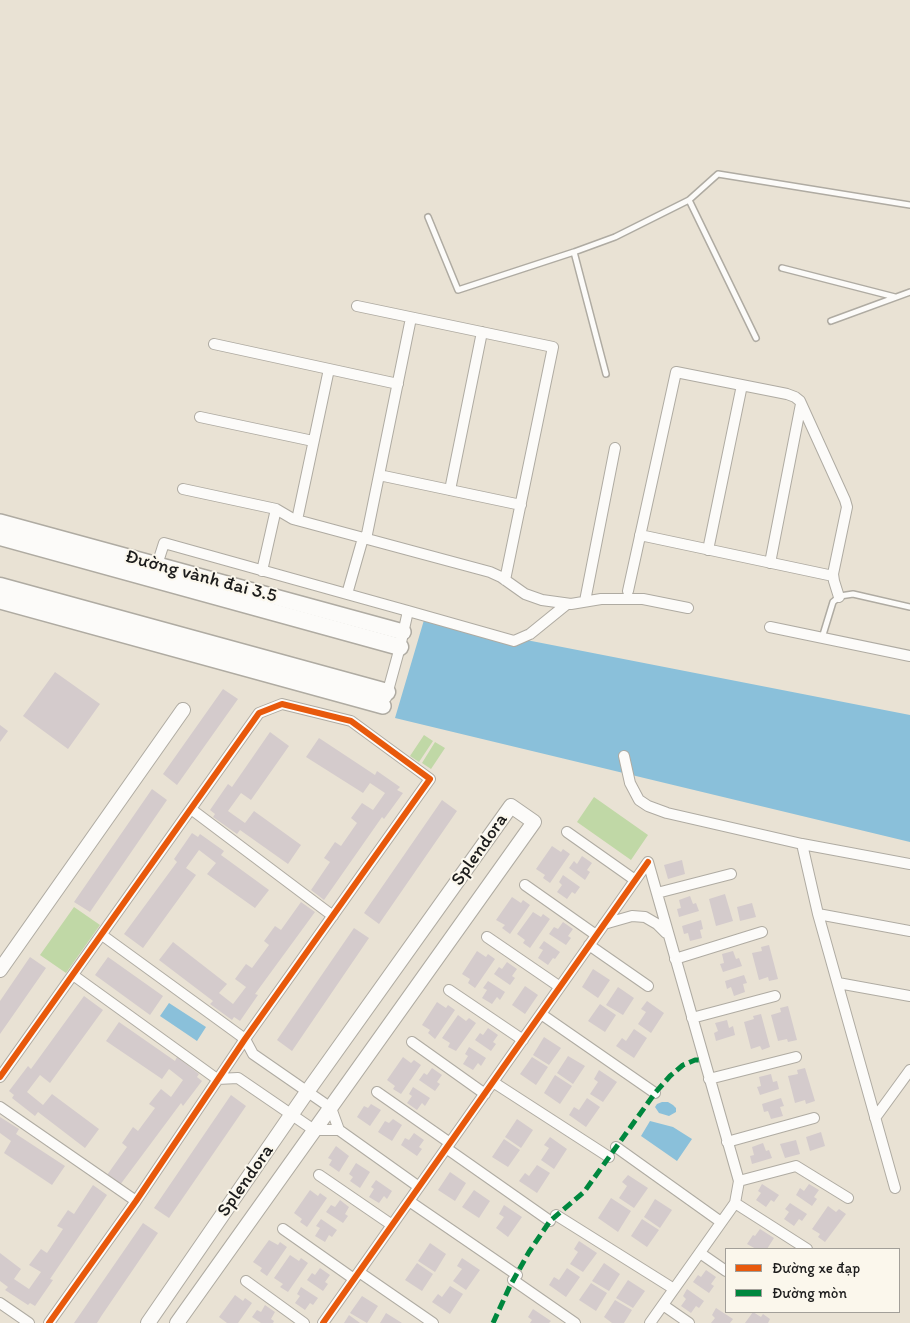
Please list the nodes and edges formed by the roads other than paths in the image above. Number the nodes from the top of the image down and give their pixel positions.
1 (689, 200) junction
2 (910, 205) edge
3 (428, 217) dead end
4 (574, 252) junction
5 (782, 268) dead end
6 (910, 292) edge
7 (896, 298) junction
8 (357, 306) dead end
9 (412, 318) junction
10 (831, 321) dead end
11 (482, 332) junction
12 (756, 338) dead end
13 (214, 344) dead end
14 (328, 369) junction
15 (606, 374) dead end
16 (398, 384) junction
17 (742, 385) junction
18 (801, 404) junction
19 (200, 417) dead end
20 (314, 440) junction
21 (615, 448) dead end
22 (379, 475) junction
23 (183, 489) dead end
24 (450, 490) junction
25 (521, 505) junction
26 (276, 509) junction
27 (296, 520) junction
28 (0, 522) edge
29 (640, 535) junction
30 (0, 537) edge
31 (365, 538) junction
32 (708, 550) junction
33 (770, 563) junction
34 (157, 565) junction
35 (262, 571) junction
36 (834, 576) junction
37 (505, 580) junction
38 (0, 586) edge
39 (628, 591) dead end
40 (347, 594) junction
41 (839, 597) junction
42 (0, 601) edge
43 (586, 602) junction
44 (567, 604) junction
45 (910, 606) edge
46 (688, 608) dead end
47 (408, 611) junction
48 (770, 627) dead end
49 (822, 638) junction
50 (401, 640) junction
51 (910, 656) edge
52 (385, 699) junction
53 (183, 710) dead end
54 (624, 756) dead end
55 (191, 809) junction
56 (567, 832) dead end
57 (802, 844) junction
58 (910, 864) edge
59 (731, 874) dead end
60 (635, 880) junction
61 (526, 885) dead end
62 (657, 893) junction
63 (818, 914) junction
64 (333, 916) junction
65 (604, 924) junction
66 (910, 931) edge
67 (762, 932) dead end
68 (102, 935) junction
69 (596, 935) junction
70 (487, 937) dead end
71 (589, 945) junction
72 (671, 945) junction
73 (675, 959) junction
74 (0, 970) edge
75 (73, 975) junction
76 (838, 982) junction
77 (560, 986) junction
78 (648, 986) dead end
79 (449, 990) dead end
80 (775, 996) dead end
81 (910, 996) edge
82 (541, 1014) junction
83 (692, 1018) junction
84 (245, 1039) junction
85 (523, 1040) junction
86 (412, 1042) dead end
87 (796, 1057) dead end
88 (910, 1070) edge
89 (0, 1078) edge
90 (218, 1079) junction
91 (709, 1079) junction
92 (493, 1082) junction
93 (307, 1092) junction
94 (377, 1092) dead end
95 (656, 1093) dead end
96 (485, 1094) junction
97 (0, 1107) edge
98 (331, 1108) junction
99 (292, 1115) junction
100 (814, 1118) dead end
101 (875, 1118) junction
102 (314, 1130) junction
103 (339, 1130) junction
104 (727, 1142) junction
105 (448, 1146) junction
106 (616, 1147) dead end
107 (609, 1157) dead end
108 (319, 1175) dead end
109 (739, 1182) junction
110 (419, 1187) junction
111 (894, 1188) dead end
112 (848, 1198) dead end
113 (409, 1201) junction
114 (136, 1202) junction
115 (735, 1202) junction
116 (721, 1222) junction
117 (392, 1225) junction
118 (283, 1229) dead end
119 (805, 1248) edge
120 (700, 1253) junction
121 (725, 1270) edge
122 (357, 1275) junction
123 (246, 1281) dead end
124 (674, 1289) junction
125 (0, 1303) edge
126 (663, 1305) junction
127 (29, 1323) edge
128 (49, 1323) edge
129 (148, 1323) edge
130 (177, 1323) edge
131 (304, 1323) edge
132 (323, 1323) edge
133 (433, 1323) edge
134 (574, 1323) edge
135 (650, 1323) edge
136 (689, 1323) edge

1 - 2 lane
1 - 4 lane
1 - 12 lane
3 - 4 lane
4 - 15 lane
5 - 7 lane
6 - 7 lane
7 - 10 lane
8 - 9 street
9 - 11 street
9 - 16 street
11 - 24 street
11 - 25 street
13 - 14 street
14 - 16 street
14 - 20 street
16 - 22 street
17 - 18 street
17 - 29 street
17 - 32 street
18 - 33 street
18 - 36 street
19 - 20 street
20 - 27 street
21 - 43 street
22 - 24 street
22 - 31 street
23 - 26 street
24 - 25 street
25 - 37 street
26 - 27 street
26 - 35 street
27 - 31 street
28 - 34 main road, Đường vành đai 3.5
29 - 32 street
29 - 39 street
30 - 50 main road, Đường vành đai 3.5
31 - 37 street
31 - 40 street
32 - 33 street
33 - 36 street
34 - 35 street
34 - 50 main road, Đường vành đai 3.5
35 - 40 street
36 - 41 street
37 - 44 street
38 - 52 main road
40 - 47 street
41 - 45 lane
41 - 49 lane
42 - 52 main road
43 - 44 street
43 - 46 street
44 - 47 street
47 - 50 street
48 - 49 street
49 - 51 street
50 - 52 street
53 - 74 street
54 - 57 street
55 - 64 street
55 - 64 street
55 - 68 street
56 - 60 street
57 - 58 street
57 - 63 street
59 - 62 street
60 - 62 street
60 - 65 street
61 - 69 street
62 - 72 street
63 - 66 street
63 - 76 street
64 - 84 street
65 - 69 street
65 - 72 street
67 - 73 street
68 - 75 street
68 - 84 street
69 - 71 street
70 - 77 street
71 - 77 street
71 - 78 street
72 - 73 street
73 - 83 street
75 - 89 street
75 - 90 street
76 - 81 street
76 - 101 street
77 - 82 street
79 - 85 street
80 - 83 street
82 - 85 street
82 - 95 street
83 - 91 street
84 - 90 street
84 - 93 street
85 - 92 street
86 - 96 street
87 - 91 street
88 - 101 street
90 - 99 street
90 - 114 street
91 - 104 street
92 - 96 street
92 - 107 street
93 - 98 street
93 - 98 street, Splendora
93 - 99 street, Splendora
94 - 105 street
96 - 105 street
97 - 114 street
98 - 102 street, Splendora
98 - 103 street
99 - 102 street
99 - 129 street, Splendora
100 - 104 street
101 - 111 street
102 - 103 street
102 - 130 street, Splendora
103 - 110 street
104 - 109 street
105 - 110 street
105 - 124 street
106 - 116 street
108 - 117 street
109 - 112 street
109 - 115 street
110 - 113 street
113 - 117 street
113 - 134 street
114 - 128 street
115 - 116 street
115 - 119 street
116 - 120 street
117 - 122 street
118 - 122 street
120 - 121 street
120 - 124 street
122 - 132 street
122 - 133 street
123 - 131 street
124 - 126 street
125 - 127 street
126 - 135 street
126 - 136 street

